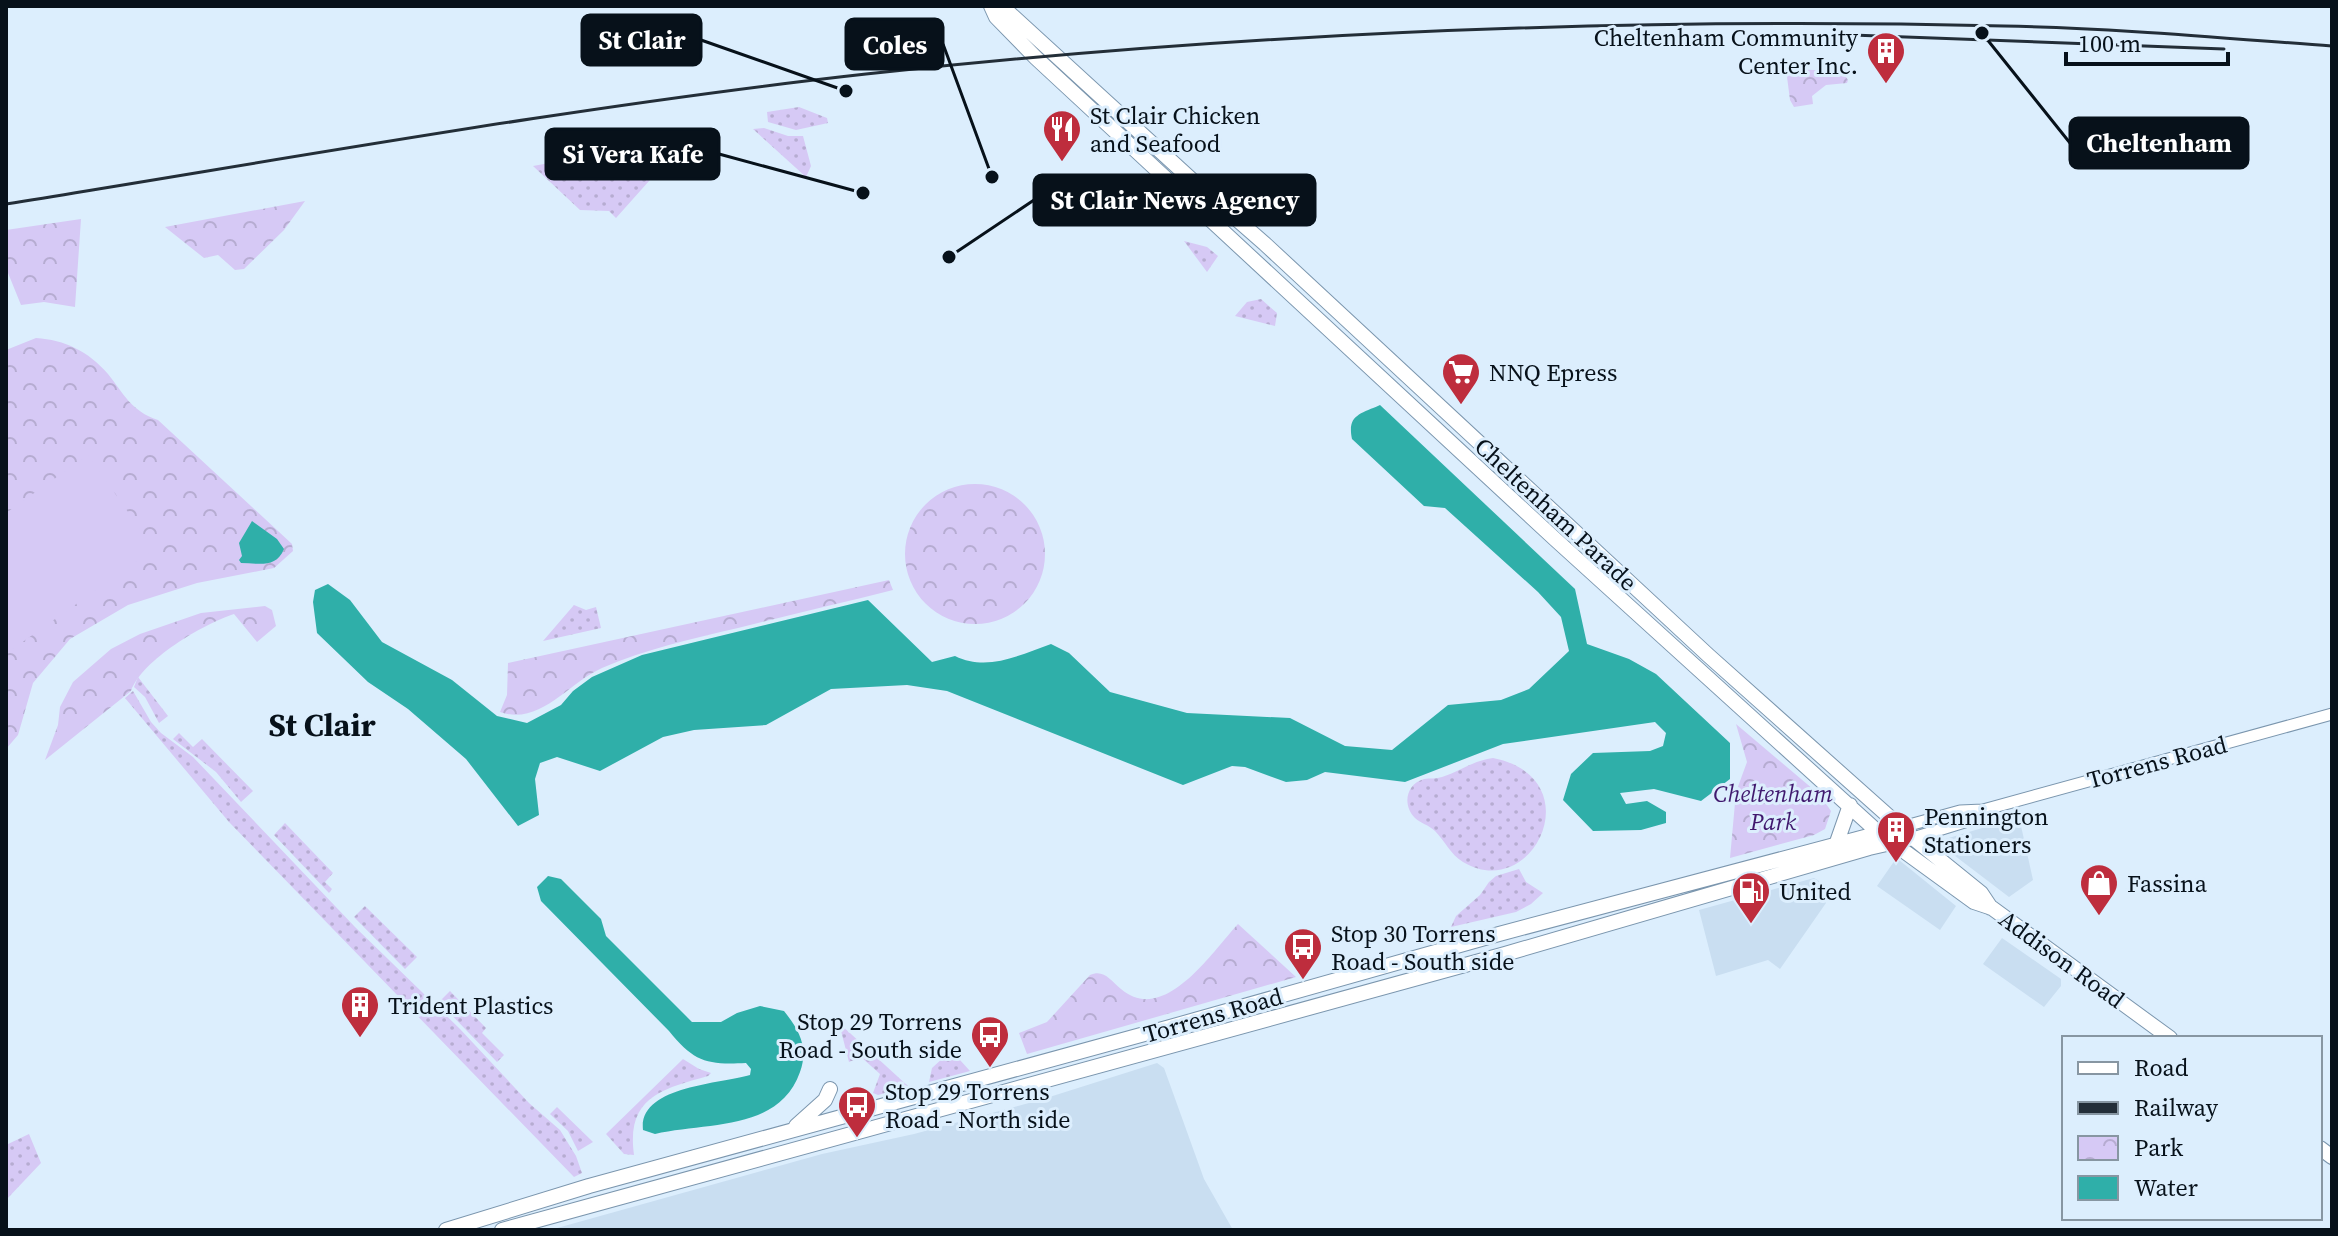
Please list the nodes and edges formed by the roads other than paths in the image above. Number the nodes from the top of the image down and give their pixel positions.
1 (991, 6) edge
2 (999, 6) edge
3 (2332, 714) edge
4 (1850, 805) junction
5 (1983, 810) junction
6 (1902, 827) junction
7 (1879, 833) junction
8 (1913, 838) junction
9 (1893, 843) junction
10 (1836, 845) junction
11 (1596, 908) junction
12 (1992, 908) junction
13 (1606, 925) junction
14 (2167, 1036) edge
15 (830, 1089) dead end
16 (789, 1131) junction
17 (446, 1230) edge
18 (502, 1230) edge

1 - 4 main road, Cheltenham Parade
2 - 6 main road, Cheltenham Parade
3 - 5 street, Torrens Road
4 - 7 main road, Cheltenham Parade
4 - 10 main road
5 - 6 street, Torrens Road
5 - 8 street, Torrens Road
6 - 7 main road, Torrens Road
6 - 8 main road, Addison Road
7 - 9 main road, Addison Road
7 - 10 main road, Torrens Road
8 - 9 main road, Torrens Road
8 - 12 main road, Addison Road
9 - 12 main road, Addison Road
9 - 13 main road, Torrens Road
10 - 11 main road, Torrens Road
11 - 13 main road
11 - 16 main road, Torrens Road
12 - 14 main road, Addison Road
13 - 18 main road, Torrens Road
15 - 16 main road
16 - 17 main road, Torrens Road

